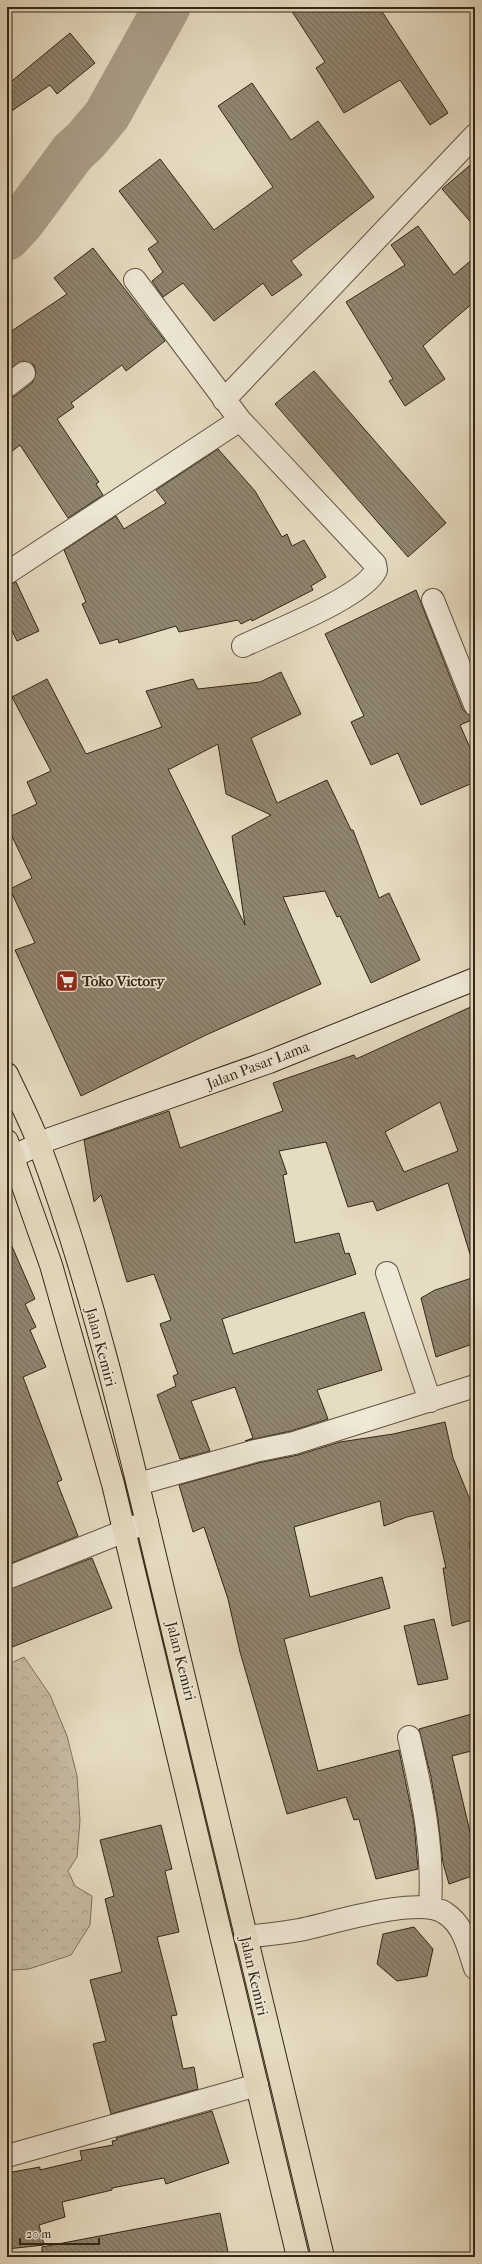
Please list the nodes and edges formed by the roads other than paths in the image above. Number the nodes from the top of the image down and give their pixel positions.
1 (475, 135) edge
2 (135, 280) dead end
3 (24, 373) dead end
4 (7, 386) edge
5 (224, 400) junction
6 (240, 420) junction
7 (7, 573) edge
8 (433, 600) dead end
9 (243, 646) dead end
10 (475, 705) edge
11 (475, 979) edge
12 (7, 1074) edge
13 (39, 1144) junction
14 (9, 1152) edge
15 (387, 1273) dead end
16 (475, 1386) edge
17 (430, 1401) junction
18 (138, 1484) junction
19 (147, 1522) junction
20 (125, 1531) junction
21 (7, 1578) edge
22 (409, 1736) dead end
23 (430, 1906) junction
24 (245, 1937) junction
25 (475, 1968) edge
26 (257, 2085) junction
27 (7, 2156) edge
28 (294, 2256) edge
29 (323, 2257) edge

1 - 5 street
2 - 5 street
3 - 4 street
5 - 6 street
6 - 7 street
6 - 9 street
8 - 10 street
11 - 13 street, Jalan Pasar Lama
12 - 13 highway, Jalan Kemiri
13 - 14 street, Jalan Pasar Lama
13 - 18 highway, Jalan Kemiri
14 - 20 highway, Jalan Kemiri
15 - 17 street
16 - 17 street
17 - 18 street
18 - 19 highway, Jalan Kemiri
19 - 20 street
19 - 24 highway, Jalan Kemiri
20 - 21 street
20 - 26 highway, Jalan Kemiri
22 - 23 street
23 - 24 street
23 - 25 street
24 - 29 highway, Jalan Kemiri
26 - 27 street
26 - 28 highway, Jalan Kemiri

